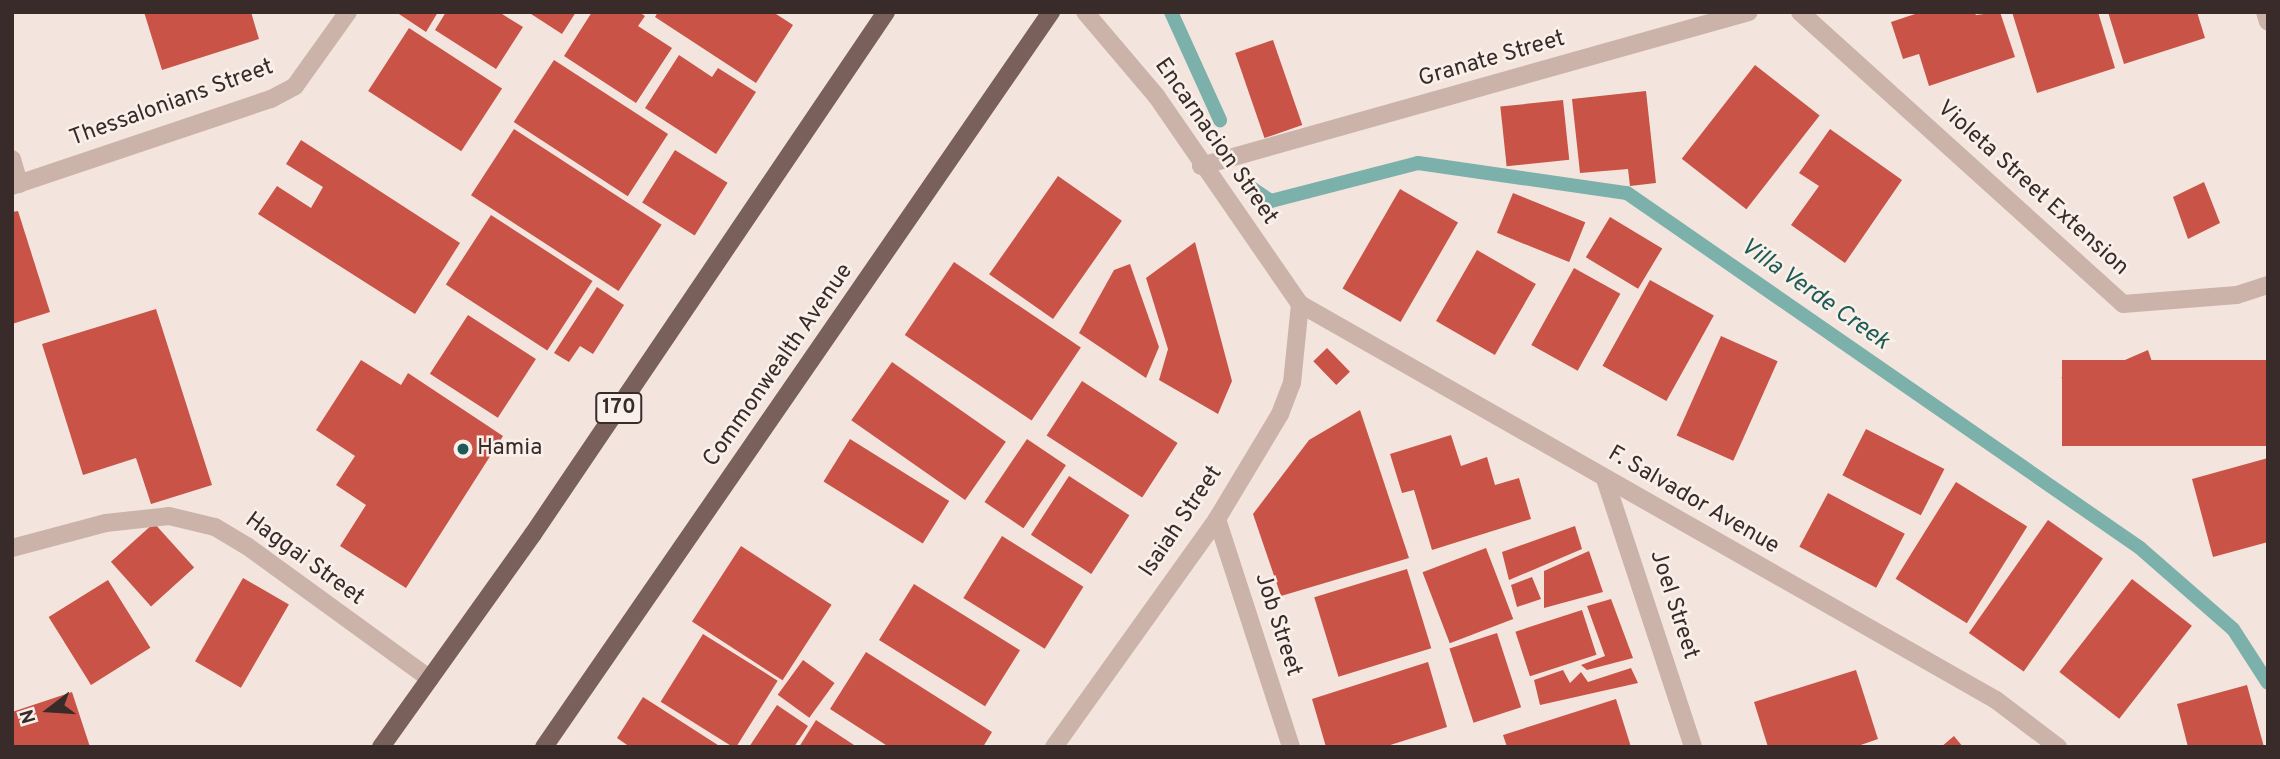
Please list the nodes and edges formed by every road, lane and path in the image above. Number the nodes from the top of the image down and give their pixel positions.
1 (348, 12) edge
2 (886, 12) edge
3 (1051, 12) edge
4 (1086, 12) edge
5 (1749, 12) edge
6 (1800, 12) edge
7 (2265, 12) edge
8 (2268, 22) edge
9 (12, 159) edge
10 (1201, 166) junction
11 (16, 185) edge
12 (2268, 285) edge
13 (1300, 303) junction
14 (1605, 479) junction
15 (1217, 519) junction
16 (12, 548) edge
17 (430, 679) junction
18 (381, 747) edge
19 (544, 747) edge
20 (1054, 747) edge
21 (1292, 747) edge
22 (1693, 747) edge
23 (2058, 747) edge

1 - 11 street, Thessalonians Street
2 - 17 main road, 170
3 - 19 main road, Commonwealth Avenue
4 - 10 street, Encarnacion Street
5 - 10 street, Granate Street
6 - 12 street, Violeta Street Extension
7 - 8 street
9 - 11 street
10 - 13 street, Encarnacion Street
13 - 14 street, F. Salvador Avenue
13 - 15 street, Isaiah Street
14 - 22 street, Joel Street
14 - 23 street, F. Salvador Avenue
15 - 20 street, Isaiah Street
15 - 21 street, Job Street
16 - 17 street, Haggai Street
17 - 18 main road, 170

